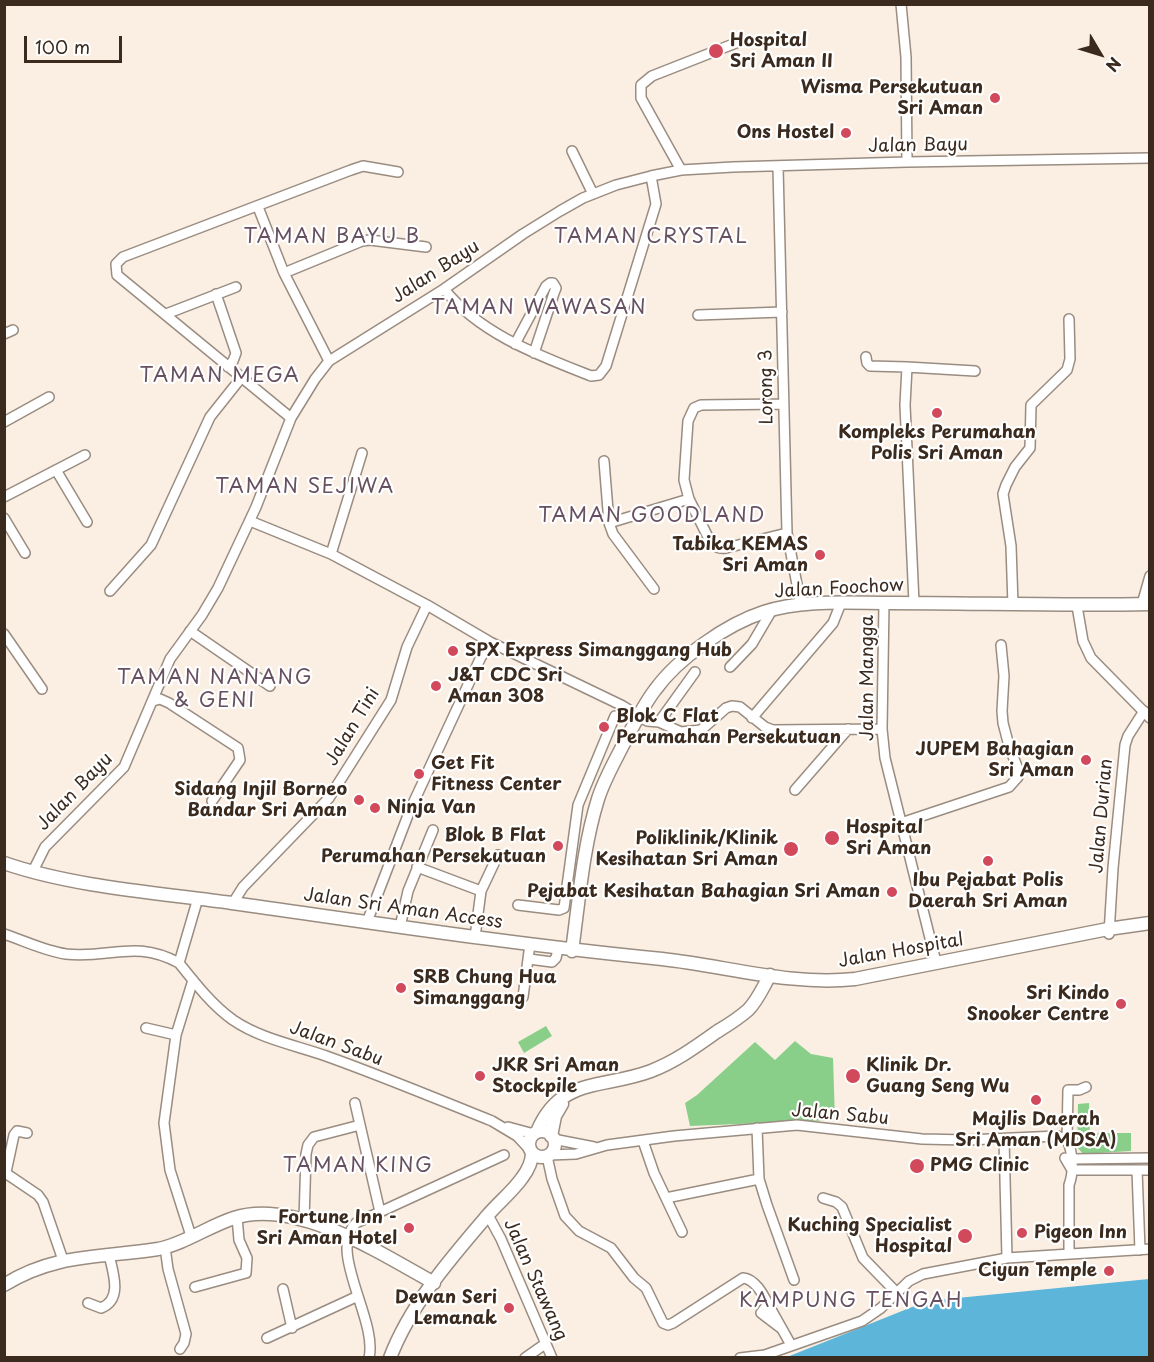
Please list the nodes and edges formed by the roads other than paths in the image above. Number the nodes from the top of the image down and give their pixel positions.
1 (901, 4) edge
2 (741, 41) dead end
3 (572, 151) dead end
4 (1149, 158) edge
5 (907, 162) junction
6 (778, 167) junction
7 (681, 170) junction
8 (398, 172) dead end
9 (651, 176) junction
10 (593, 194) junction
11 (258, 207) junction
12 (426, 247) dead end
13 (284, 273) junction
14 (236, 287) dead end
15 (444, 289) junction
16 (216, 294) junction
17 (782, 312) junction
18 (166, 314) junction
19 (698, 315) dead end
20 (1070, 318) dead end
21 (515, 344) junction
22 (534, 353) junction
23 (866, 357) dead end
24 (328, 362) junction
25 (228, 367) junction
26 (907, 367) junction
27 (975, 371) dead end
28 (241, 378) junction
29 (49, 397) dead end
30 (784, 404) junction
31 (291, 417) junction
32 (4, 422) edge
33 (362, 453) dead end
34 (85, 455) dead end
35 (604, 461) dead end
36 (56, 470) junction
37 (4, 497) edge
38 (689, 499) junction
39 (4, 518) edge
40 (250, 520) junction
41 (87, 522) dead end
42 (609, 523) junction
43 (787, 532) junction
44 (26, 553) dead end
45 (331, 554) junction
46 (1149, 576) edge
47 (654, 589) dead end
48 (110, 591) dead end
49 (884, 603) junction
50 (914, 603) junction
51 (1146, 604) edge
52 (427, 605) junction
53 (801, 605) junction
54 (1012, 605) junction
55 (1077, 606) junction
56 (772, 610) junction
57 (839, 611) junction
58 (190, 631) junction
59 (4, 634) edge
60 (490, 642) junction
61 (1001, 645) dead end
62 (729, 667) dead end
63 (695, 672) dead end
64 (270, 686) dead end
65 (42, 689) dead end
66 (153, 701) junction
67 (1147, 714) edge
68 (615, 716) dead end
69 (752, 718) junction
70 (648, 720) junction
71 (848, 729) junction
72 (882, 729) junction
73 (795, 790) dead end
74 (212, 801) dead end
75 (578, 805) junction
76 (595, 808) junction
77 (901, 823) junction
78 (433, 830) dead end
79 (498, 855) dead end
80 (4, 863) edge
81 (417, 867) junction
82 (33, 871) junction
83 (481, 891) junction
84 (198, 898) junction
85 (233, 903) junction
86 (518, 905) dead end
87 (367, 922) junction
88 (1149, 923) edge
89 (400, 927) junction
90 (1149, 929) edge
91 (1108, 932) junction
92 (4, 934) edge
93 (475, 937) junction
94 (530, 944) junction
95 (558, 949) junction
96 (572, 951) junction
97 (529, 959) junction
98 (936, 962) junction
99 (179, 963) junction
100 (770, 975) junction
101 (193, 980) junction
102 (523, 997) dead end
103 (146, 1028) dead end
104 (176, 1035) junction
105 (1086, 1087) dead end
106 (576, 1090) junction
107 (355, 1103) dead end
108 (360, 1125) junction
109 (502, 1126) junction
110 (757, 1128) junction
111 (27, 1133) dead end
112 (536, 1133) junction
113 (552, 1137) junction
114 (1004, 1139) junction
115 (643, 1141) junction
116 (1064, 1142) junction
117 (594, 1147) junction
118 (540, 1154) junction
119 (504, 1155) dead end
120 (1149, 1158) edge
121 (1068, 1163) junction
122 (1137, 1170) junction
123 (1149, 1170) edge
124 (5, 1172) edge
125 (759, 1179) junction
126 (666, 1198) junction
127 (823, 1198) dead end
128 (380, 1212) junction
129 (488, 1215) junction
130 (237, 1217) junction
131 (304, 1221) junction
132 (682, 1232) dead end
133 (191, 1236) junction
134 (348, 1236) junction
135 (165, 1247) junction
136 (1144, 1249) edge
137 (1069, 1254) junction
138 (110, 1255) junction
139 (1007, 1258) junction
140 (63, 1260) junction
141 (794, 1280) dead end
142 (434, 1283) junction
143 (4, 1285) edge
144 (195, 1287) dead end
145 (283, 1289) dead end
146 (896, 1292) junction
147 (358, 1296) junction
148 (88, 1303) dead end
149 (292, 1328) junction
150 (267, 1338) dead end
151 (545, 1344) junction
152 (791, 1344) junction
153 (180, 1349) dead end
154 (555, 1356) edge
155 (369, 1358) edge
156 (390, 1358) edge
157 (525, 1358) edge
158 (740, 1358) edge

1 - 5 street
2 - 7 street
3 - 10 street
4 - 5 street, Jalan Bayu
5 - 6 street, Jalan Bayu
6 - 7 street, Jalan Bayu
6 - 17 street, Lorong 3
7 - 9 street, Jalan Bayu
8 - 11 street
9 - 10 street, Jalan Bayu
9 - 22 street
10 - 15 street, Jalan Bayu
11 - 13 street
11 - 18 street
12 - 13 street
13 - 24 street
14 - 16 street
15 - 21 street
15 - 24 street, Jalan Bayu
16 - 18 street
16 - 25 street
17 - 19 street
17 - 30 street, Lorong 3
18 - 25 street
20 - 54 street
21 - 22 street
21 - 22 street
23 - 26 street
24 - 31 street, Jalan Bayu
25 - 28 street
26 - 27 street
26 - 50 street
28 - 31 street
28 - 48 street
29 - 32 street
30 - 38 street
30 - 43 street, Lorong 3
31 - 40 street, Jalan Bayu
33 - 45 street
34 - 36 street
35 - 42 street
36 - 37 street
36 - 41 street
38 - 42 street
38 - 43 street
39 - 44 street
40 - 45 street
40 - 58 street, Jalan Bayu
42 - 47 street
43 - 53 street, Lorong 3
45 - 52 street
46 - 51 street
49 - 50 main road, Jalan Foochow
49 - 57 main road, Jalan Foochow
49 - 72 street, Jalan Mangga
50 - 54 main road, Jalan Foochow
51 - 55 main road, Jalan Foochow
52 - 60 street
52 - 85 street, Jalan Tini
53 - 56 main road, Jalan Foochow
53 - 57 main road, Jalan Foochow
54 - 55 main road, Jalan Foochow
55 - 67 street
56 - 62 street
56 - 70 main road, Jalan Foochow
57 - 69 street
58 - 64 street
58 - 66 street, Jalan Bayu
59 - 65 street
60 - 70 street
60 - 87 street
61 - 77 street
63 - 70 street
66 - 74 street
66 - 82 street, Jalan Bayu
67 - 91 street, Jalan Durian
68 - 75 street
69 - 70 street
69 - 71 street
70 - 76 main road, Jalan Foochow
71 - 72 street
71 - 73 street
72 - 77 street, Jalan Mangga
75 - 76 street
75 - 86 street
76 - 96 main road, Jalan Foochow
77 - 98 street, Jalan Mangga
78 - 81 street
79 - 83 street
80 - 82 main road, Jalan Sri Aman Access
81 - 83 street
81 - 89 street
82 - 84 main road, Jalan Sri Aman Access
83 - 93 street
84 - 85 main road, Jalan Sri Aman Access
84 - 99 street
85 - 87 main road, Jalan Sri Aman Access
87 - 89 main road, Jalan Sri Aman Access
88 - 91 main road, Jalan Hospital
89 - 93 main road, Jalan Sri Aman Access
90 - 91 main road, Jalan Hospital
91 - 98 main road, Jalan Hospital
92 - 99 street
93 - 94 main road, Jalan Sri Aman Access
94 - 95 main road, Jalan Sri Aman Access
94 - 97 street
95 - 96 main road, Jalan Sri Aman Access
95 - 97 street
96 - 100 main road, Jalan Sri Aman Access
97 - 102 street
98 - 100 main road, Jalan Hospital
99 - 101 street, Jalan Sabu
100 - 106 main road
101 - 104 street
101 - 109 street, Jalan Sabu
103 - 104 street
104 - 133 street
105 - 116 street
106 - 112 main road
106 - 113 main road
107 - 108 street
108 - 128 street
108 - 131 street
109 - 112 street
109 - 118 street
110 - 114 street, Jalan Sabu
110 - 115 street, Jalan Sabu
110 - 125 street
111 - 124 street
112 - 113 main road
112 - 118 main road
113 - 117 street
113 - 118 main road
114 - 116 street, Jalan Sabu
114 - 139 street
115 - 117 street, Jalan Sabu
115 - 126 street
116 - 121 street
117 - 118 street
118 - 129 main road
118 - 152 street
119 - 128 street
120 - 121 street
121 - 122 street
121 - 137 street
122 - 123 street
122 - 136 street
124 - 140 street
125 - 126 street
125 - 141 street
126 - 132 street
127 - 146 street
128 - 134 street
129 - 142 main road
129 - 151 street, Jalan Stawang
130 - 131 main road
130 - 133 main road
130 - 144 street
131 - 134 main road
133 - 135 main road
134 - 142 main road
134 - 147 street
135 - 138 main road
135 - 153 street
136 - 137 street
137 - 139 street
138 - 140 main road
138 - 148 street
139 - 146 street
140 - 143 main road
142 - 156 main road
145 - 149 street
146 - 152 street
147 - 149 street
147 - 155 street
149 - 150 street
151 - 154 street, Jalan Stawang
151 - 157 street
152 - 158 street

